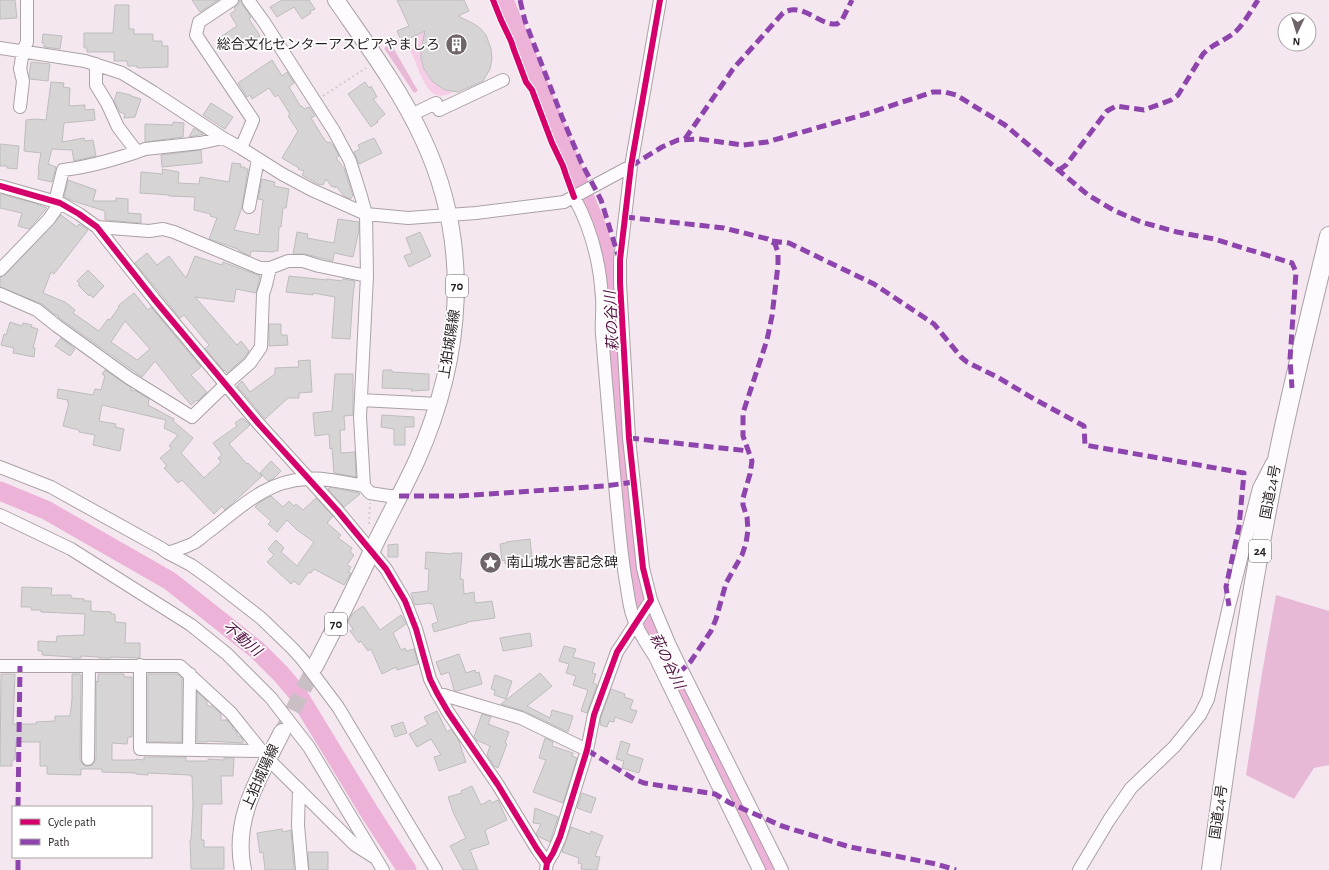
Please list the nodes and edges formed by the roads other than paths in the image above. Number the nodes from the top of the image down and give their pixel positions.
1 (27, 0) edge
2 (232, 0) edge
3 (248, 0) edge
4 (336, 0) edge
5 (660, 0) edge
6 (0, 48) edge
7 (23, 51) junction
8 (96, 64) junction
9 (503, 80) dead end
10 (20, 107) dead end
11 (411, 115) junction
12 (223, 138) junction
13 (241, 148) junction
14 (137, 152) junction
15 (258, 159) junction
16 (631, 166) junction
17 (0, 186) edge
18 (576, 196) junction
19 (58, 203) junction
20 (249, 207) dead end
21 (366, 214) junction
22 (449, 214) junction
23 (97, 226) junction
24 (1329, 236) edge
25 (270, 268) junction
26 (0, 270) edge
27 (366, 276) junction
28 (0, 294) edge
29 (226, 384) junction
30 (361, 400) junction
31 (438, 404) junction
32 (1278, 452) junction
33 (0, 467) edge
34 (308, 478) junction
35 (364, 486) junction
36 (399, 496) junction
37 (0, 515) edge
38 (371, 552) junction
39 (168, 553) junction
40 (650, 603) junction
41 (637, 622) junction
42 (140, 665) junction
43 (0, 666) edge
44 (89, 666) junction
45 (315, 666) tunnel mouth
46 (190, 674) junction
47 (436, 693) junction
48 (282, 732) tunnel mouth
49 (189, 750) junction
50 (587, 750) junction
51 (265, 755) junction
52 (88, 759) dead end
53 (298, 789) junction
54 (375, 858) junction
55 (547, 867) edge
56 (243, 870) edge
57 (302, 870) edge
58 (383, 870) edge
59 (436, 870) edge
60 (759, 870) edge
61 (782, 870) edge
62 (1079, 870) edge
63 (1211, 870) edge

1 - 7 street
2 - 13 street
3 - 21 street
4 - 11 main road, 上狛城陽線 / 70
5 - 16 street
6 - 7 street
7 - 8 street
7 - 10 street
8 - 12 street
8 - 14 street
9 - 11 street
11 - 22 main road, 上狛城陽線 / 70
12 - 13 street
12 - 14 street
13 - 15 street
14 - 19 street
15 - 20 street
15 - 21 street
16 - 18 street
16 - 40 street
17 - 19 street
18 - 22 street
18 - 41 street
19 - 23 street
19 - 26 street
21 - 22 street
21 - 27 street
22 - 31 main road, 上狛城陽線 / 70
23 - 25 street
23 - 29 street
24 - 32 highway, 国道24号 / 24
25 - 27 street
25 - 29 street
27 - 30 street
28 - 29 street
29 - 34 street
30 - 31 street
30 - 35 street
31 - 36 main road, 上狛城陽線 / 70
32 - 62 street
32 - 63 highway, 国道24号 / 24
33 - 39 street
34 - 35 street
34 - 38 street
34 - 39 street
35 - 36 street
36 - 38 main road, 上狛城陽線 / 70
37 - 54 street
38 - 45 main road, 上狛城陽線 / 70
38 - 47 street
39 - 59 street
40 - 41 street
40 - 61 street
41 - 50 street
41 - 60 street
42 - 44 street
42 - 46 street
42 - 49 street
43 - 44 street
44 - 52 street
46 - 49 street
46 - 51 street
47 - 50 street
47 - 55 street
48 - 51 main road, 上狛城陽線
49 - 51 street
50 - 55 street
51 - 53 street
51 - 56 main road, 上狛城陽線
53 - 54 street
53 - 57 street
54 - 58 street

